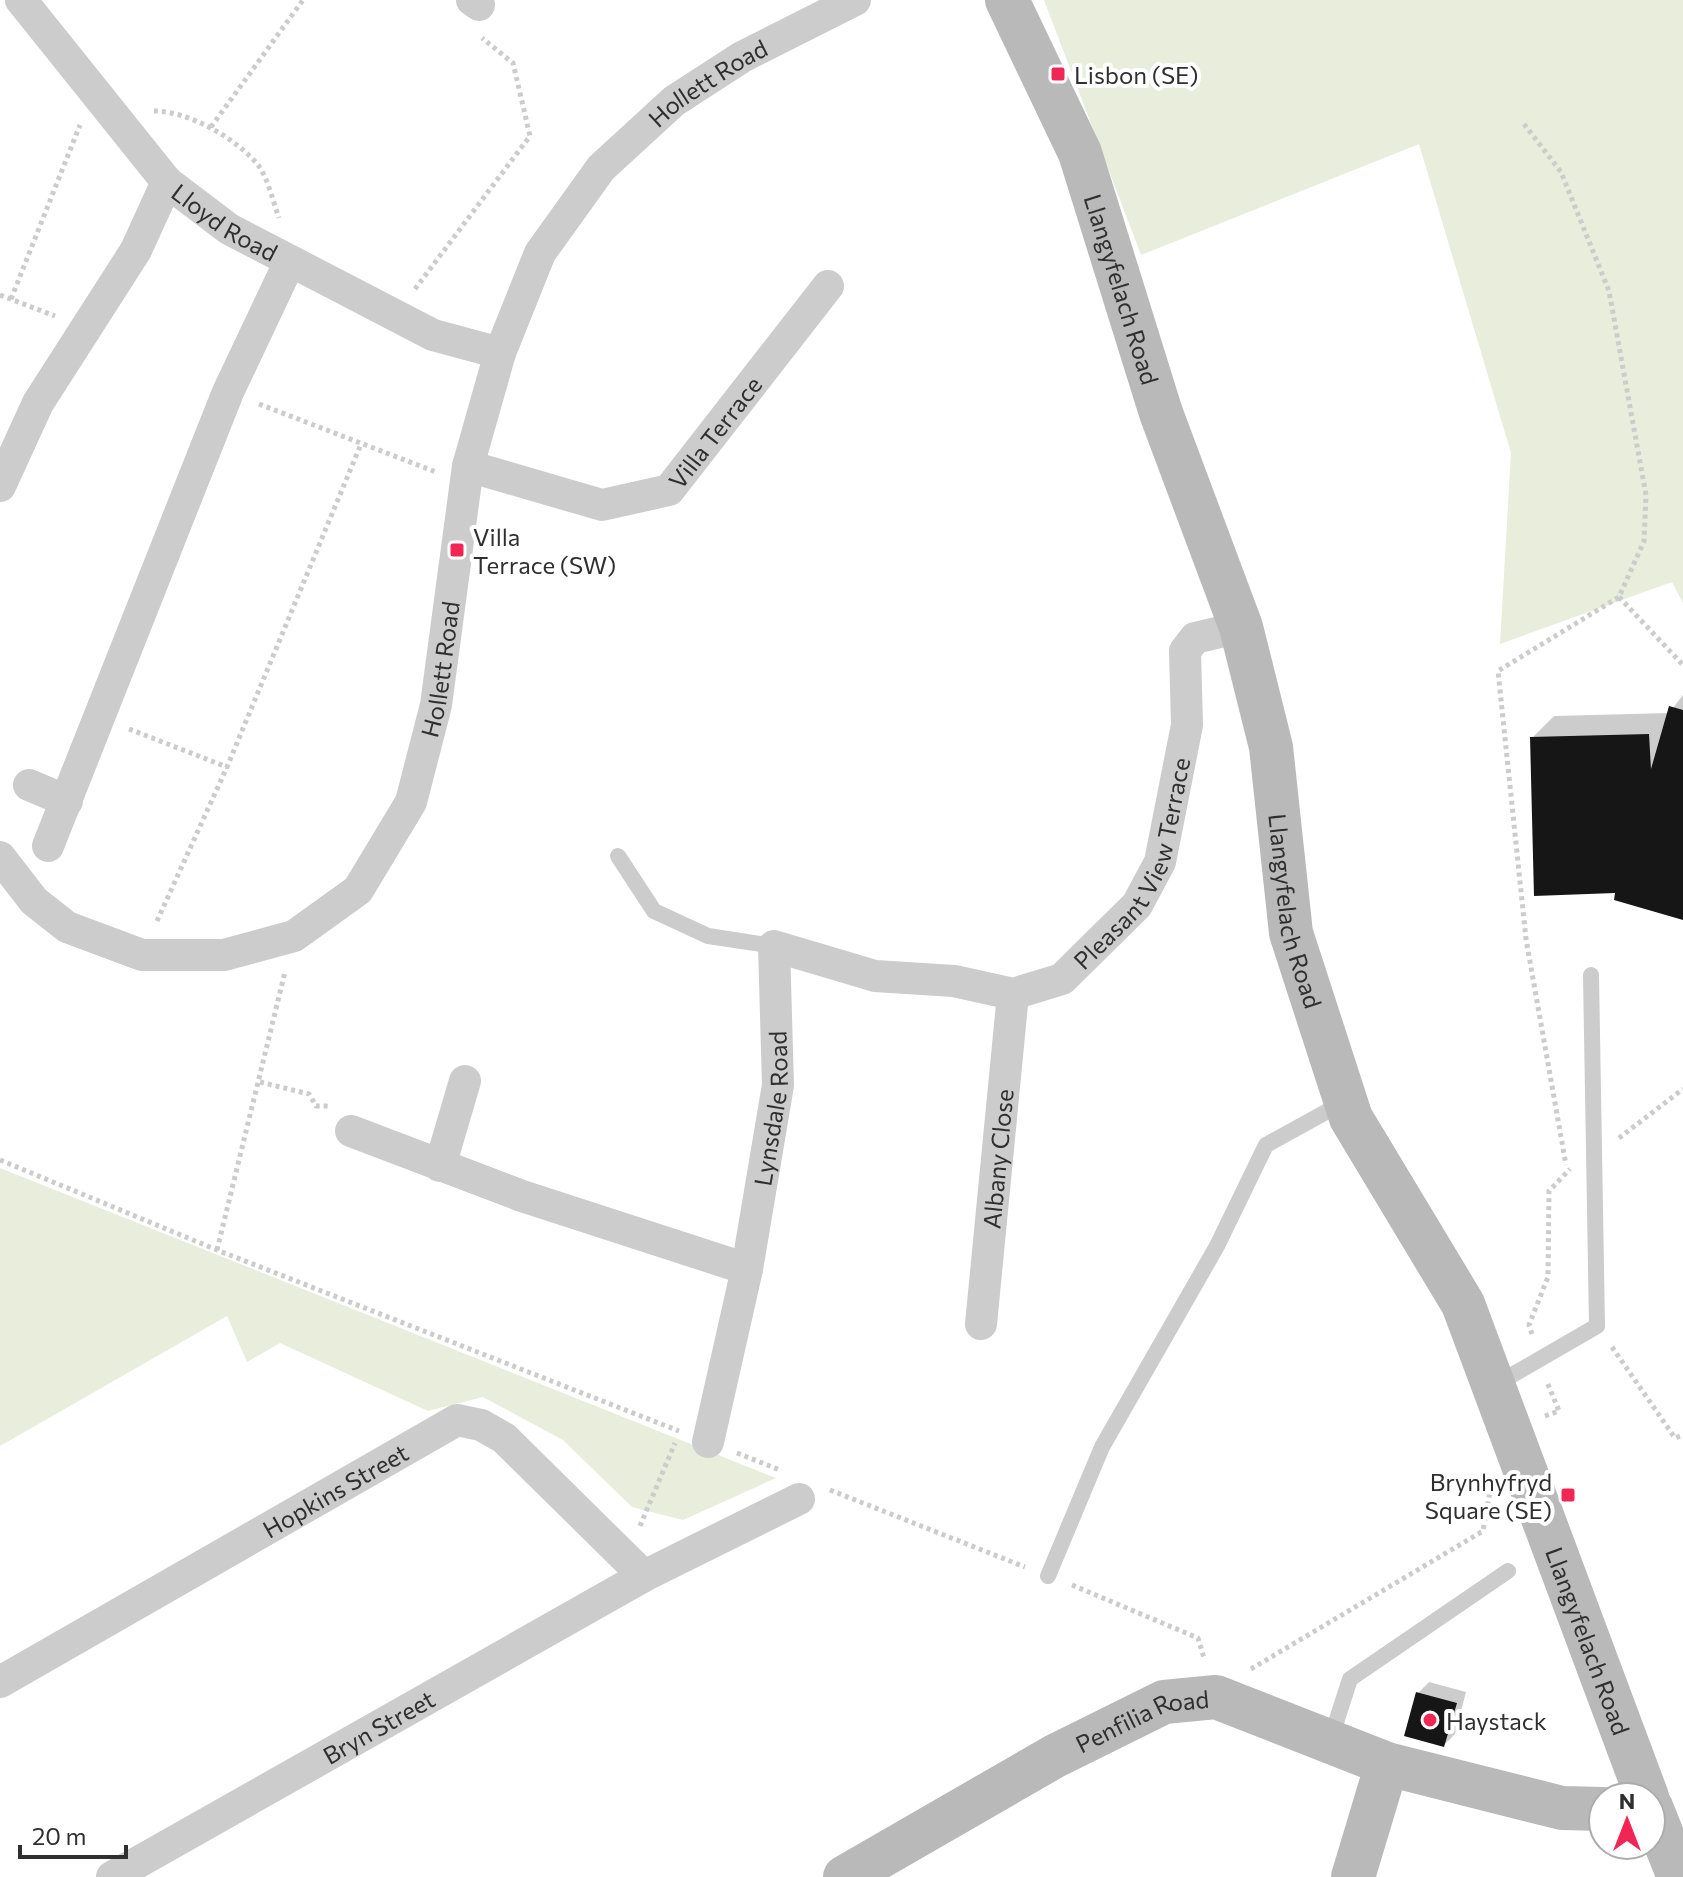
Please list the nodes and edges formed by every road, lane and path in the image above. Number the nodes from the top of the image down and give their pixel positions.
1 (21, 0) edge
2 (303, 0) edge
3 (855, 0) edge
4 (1007, 0) edge
5 (476, 3) edge
6 (101, 100) junction
7 (1524, 124) dead end
8 (211, 127) junction
9 (167, 182) junction
10 (290, 261) junction
11 (828, 286) dead end
12 (0, 295) edge
13 (11, 299) junction
14 (395, 315) junction
15 (85, 327) junction
16 (500, 353) junction
17 (228, 392) junction
18 (361, 444) junction
19 (467, 475) junction
20 (0, 486) edge
21 (1619, 597) junction
22 (1241, 627) junction
23 (1683, 665) edge
24 (102, 718) junction
25 (227, 767) junction
26 (29, 785) dead end
27 (67, 801) junction
28 (48, 846) dead end
29 (618, 856) dead end
30 (0, 857) edge
31 (774, 946) junction
32 (142, 955) junction
33 (1591, 975) dead end
34 (1013, 994) junction
35 (277, 1001) dead end
36 (465, 1081) dead end
37 (260, 1082) junction
38 (1346, 1101) junction
39 (351, 1131) joint
40 (0, 1160) edge
41 (440, 1166) junction
42 (1567, 1170) dead end
43 (217, 1250) junction
44 (747, 1269) junction
45 (981, 1324) dead end
46 (1597, 1326) junction
47 (1494, 1386) junction
48 (1683, 1435) edge
49 (694, 1436) junction
50 (802, 1485) junction
51 (635, 1566) junction
52 (1508, 1571) dead end
53 (1048, 1576) junction
54 (0, 1682) edge
55 (1216, 1697) junction
56 (1330, 1743) junction
57 (1387, 1764) junction
58 (1648, 1781) edge
59 (1587, 1809) edge
60 (1667, 1838) edge
61 (112, 1877) edge
62 (845, 1877) edge
63 (1353, 1877) edge
64 (1679, 1877) edge

1 - 6 street, Lloyd Road
2 - 8 path
3 - 16 street, Hollett Road
4 - 22 main road, Llangyfelach Road
5 - 14 path
6 - 8 path
6 - 9 street, Lloyd Road
6 - 13 path
7 - 21 path
8 - 10 path
9 - 10 street, Lloyd Road
9 - 15 street
10 - 14 street, Lloyd Road
10 - 17 street
11 - 19 street, Villa Terrace
12 - 13 path
13 - 15 path
14 - 16 street, Lloyd Road
15 - 20 street
16 - 19 street, Hollett Road
17 - 18 path
17 - 24 street
18 - 19 path
18 - 25 path
19 - 32 street, Hollett Road
21 - 23 path
21 - 42 path
22 - 34 street, Pleasant View Terrace
22 - 38 main road, Llangyfelach Road
24 - 25 path
24 - 27 street
25 - 32 path
26 - 27 street
27 - 28 street
29 - 31 lane
30 - 32 street, Hollett Road
31 - 34 street, Pleasant View Terrace
31 - 44 street, Lynsdale Road
33 - 46 lane
34 - 45 street, Albany Close
35 - 37 path
36 - 41 street
37 - 39 path
37 - 43 path
38 - 47 main road, Llangyfelach Road
38 - 53 lane
39 - 41 street
40 - 43 path
41 - 44 street
43 - 49 path
44 - 49 street, Lynsdale Road
46 - 47 lane
46 - 48 path
47 - 58 main road, Llangyfelach Road
49 - 50 path
49 - 51 path
50 - 51 street, Bryn Street
50 - 53 path
51 - 54 street, Hopkins Street
51 - 61 street, Bryn Street
52 - 56 lane
53 - 55 path
55 - 56 main road, Penfilia Road
55 - 62 main road, Penfilia Road
56 - 57 main road, Penfilia Road
57 - 59 main road, Penfilia Road
57 - 63 main road
60 - 64 main road, Llangyfelach Road

